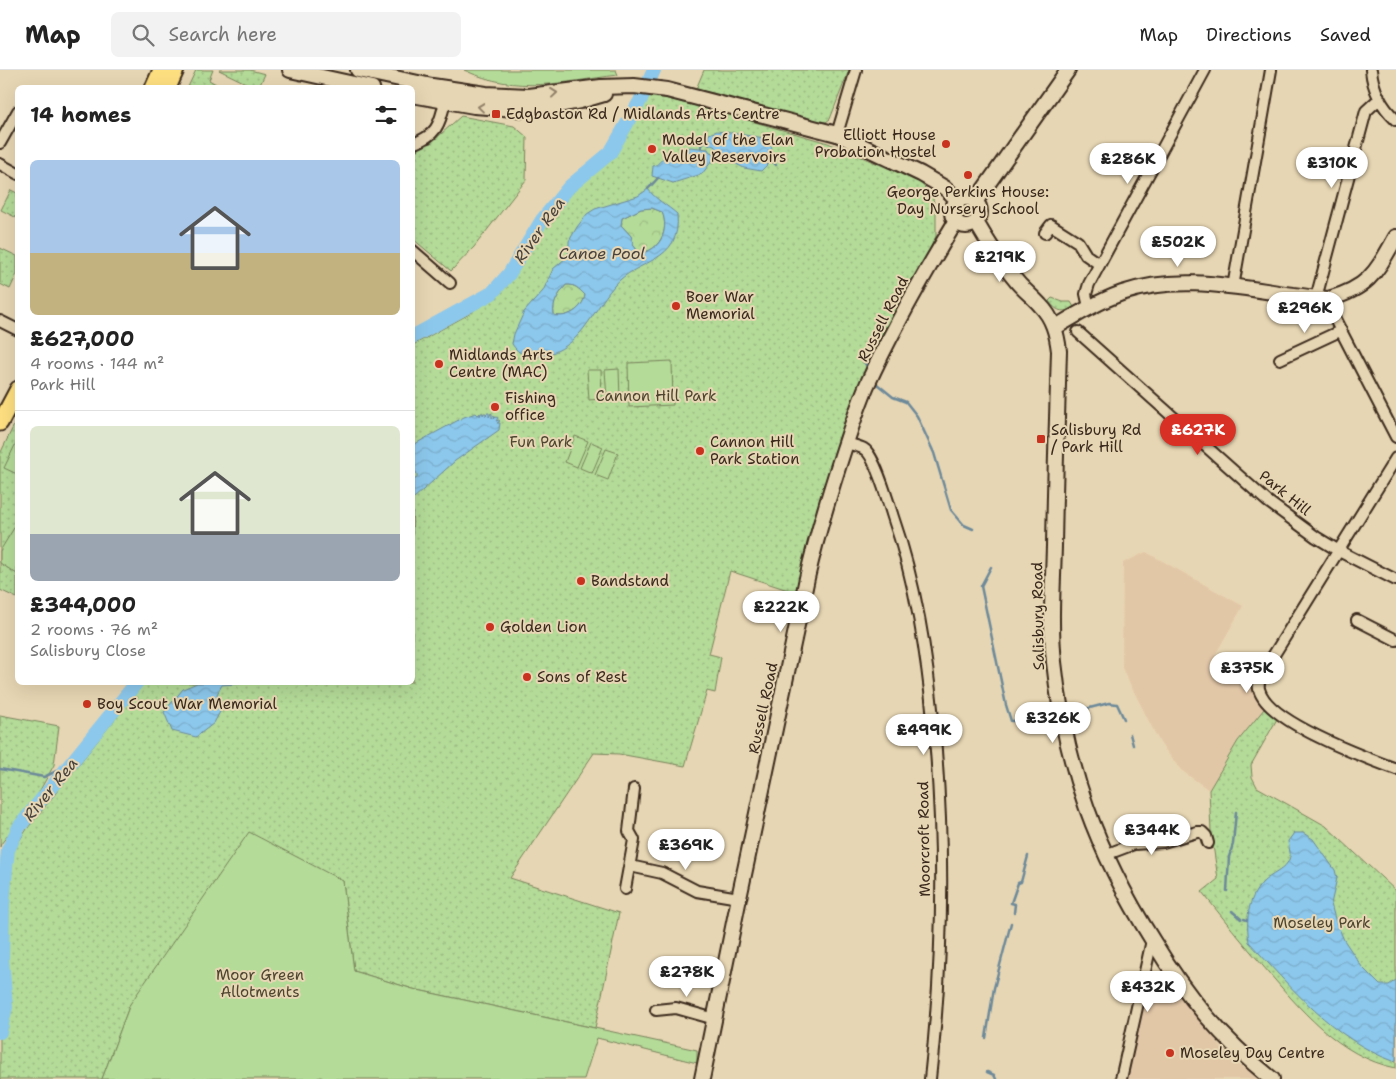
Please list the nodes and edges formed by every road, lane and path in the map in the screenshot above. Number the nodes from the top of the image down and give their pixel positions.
1 (160, 70) edge
2 (176, 70) edge
3 (290, 70) edge
4 (856, 70) edge
5 (1068, 70) edge
6 (1205, 70) edge
7 (1272, 70) edge
8 (1371, 70) edge
9 (364, 79) edge
10 (154, 85) edge
11 (169, 85) edge
12 (394, 85) edge
13 (630, 87) junction
14 (415, 89) edge
15 (415, 95) edge
16 (445, 95) junction
17 (528, 96) junction
18 (1379, 99) junction
19 (530, 110) junction
20 (15, 116) edge
21 (1396, 120) edge
22 (837, 134) junction
23 (0, 143) edge
24 (415, 143) edge
25 (0, 164) edge
26 (15, 172) edge
27 (959, 200) junction
28 (975, 202) junction
29 (956, 221) junction
30 (976, 222) junction
31 (1045, 233) dead end
32 (1396, 237) edge
33 (415, 253) edge
34 (1100, 264) junction
35 (450, 283) dead end
36 (1233, 287) junction
37 (1320, 298) junction
38 (1089, 307) junction
39 (0, 321) edge
40 (15, 328) edge
41 (1054, 328) junction
42 (1078, 332) dead end
43 (1340, 332) junction
44 (1280, 360) dead end
45 (15, 395) edge
46 (0, 423) edge
47 (1396, 437) edge
48 (846, 443) junction
49 (1396, 458) edge
50 (1339, 551) junction
51 (1396, 580) edge
52 (1357, 620) dead end
53 (1396, 640) edge
54 (1396, 769) edge
55 (634, 789) dead end
56 (1208, 843) dead end
57 (1105, 855) junction
58 (630, 866) junction
59 (625, 889) dead end
60 (739, 898) junction
61 (1152, 940) junction
62 (656, 1010) dead end
63 (715, 1019) junction
64 (702, 1079) edge
65 (930, 1079) edge
66 (1121, 1079) edge
67 (1272, 1079) edge

1 - 10 main road
2 - 11 main road
3 - 9 main road
4 - 22 street
5 - 28 main road
6 - 34 street
7 - 36 street
8 - 18 street
9 - 12 main road
17 -> 13 main road
13 - 19 main road
13 - 22 main road
14 - 16 main road
15 - 16 main road
16 - 17 main road
19 -> 16 main road
16 - 24 street
17 - 19 main road
18 - 21 street
18 - 37 street
20 - 23 street
22 - 27 main road
25 - 26 street
27 - 28 main road
27 - 29 main road
28 - 30 main road
29 - 30 main road
29 - 48 main road, Russell Road
30 - 41 main road, Salisbury Road
31 - 34 street
32 - 37 main road
33 - 35 street
34 - 38 street
36 - 37 main road
36 - 38 main road
37 - 43 street
38 - 41 main road
39 - 40 street
41 - 57 main road, Salisbury Road
42 - 50 street, Park Hill
43 - 44 street
43 - 47 street
45 - 46 main road
48 - 60 main road, Russell Road
48 - 65 street, Moorcroft Road
49 - 50 street
50 - 51 street, Park Hill
50 - 54 street
52 - 53 street
55 - 58 street
56 - 57 street
57 - 61 main road, Salisbury Road
58 - 59 street
58 - 60 street
60 - 63 main road, Russell Road
61 - 66 street
61 - 67 main road, Salisbury Road
62 - 63 street
63 - 64 main road, Russell Road

